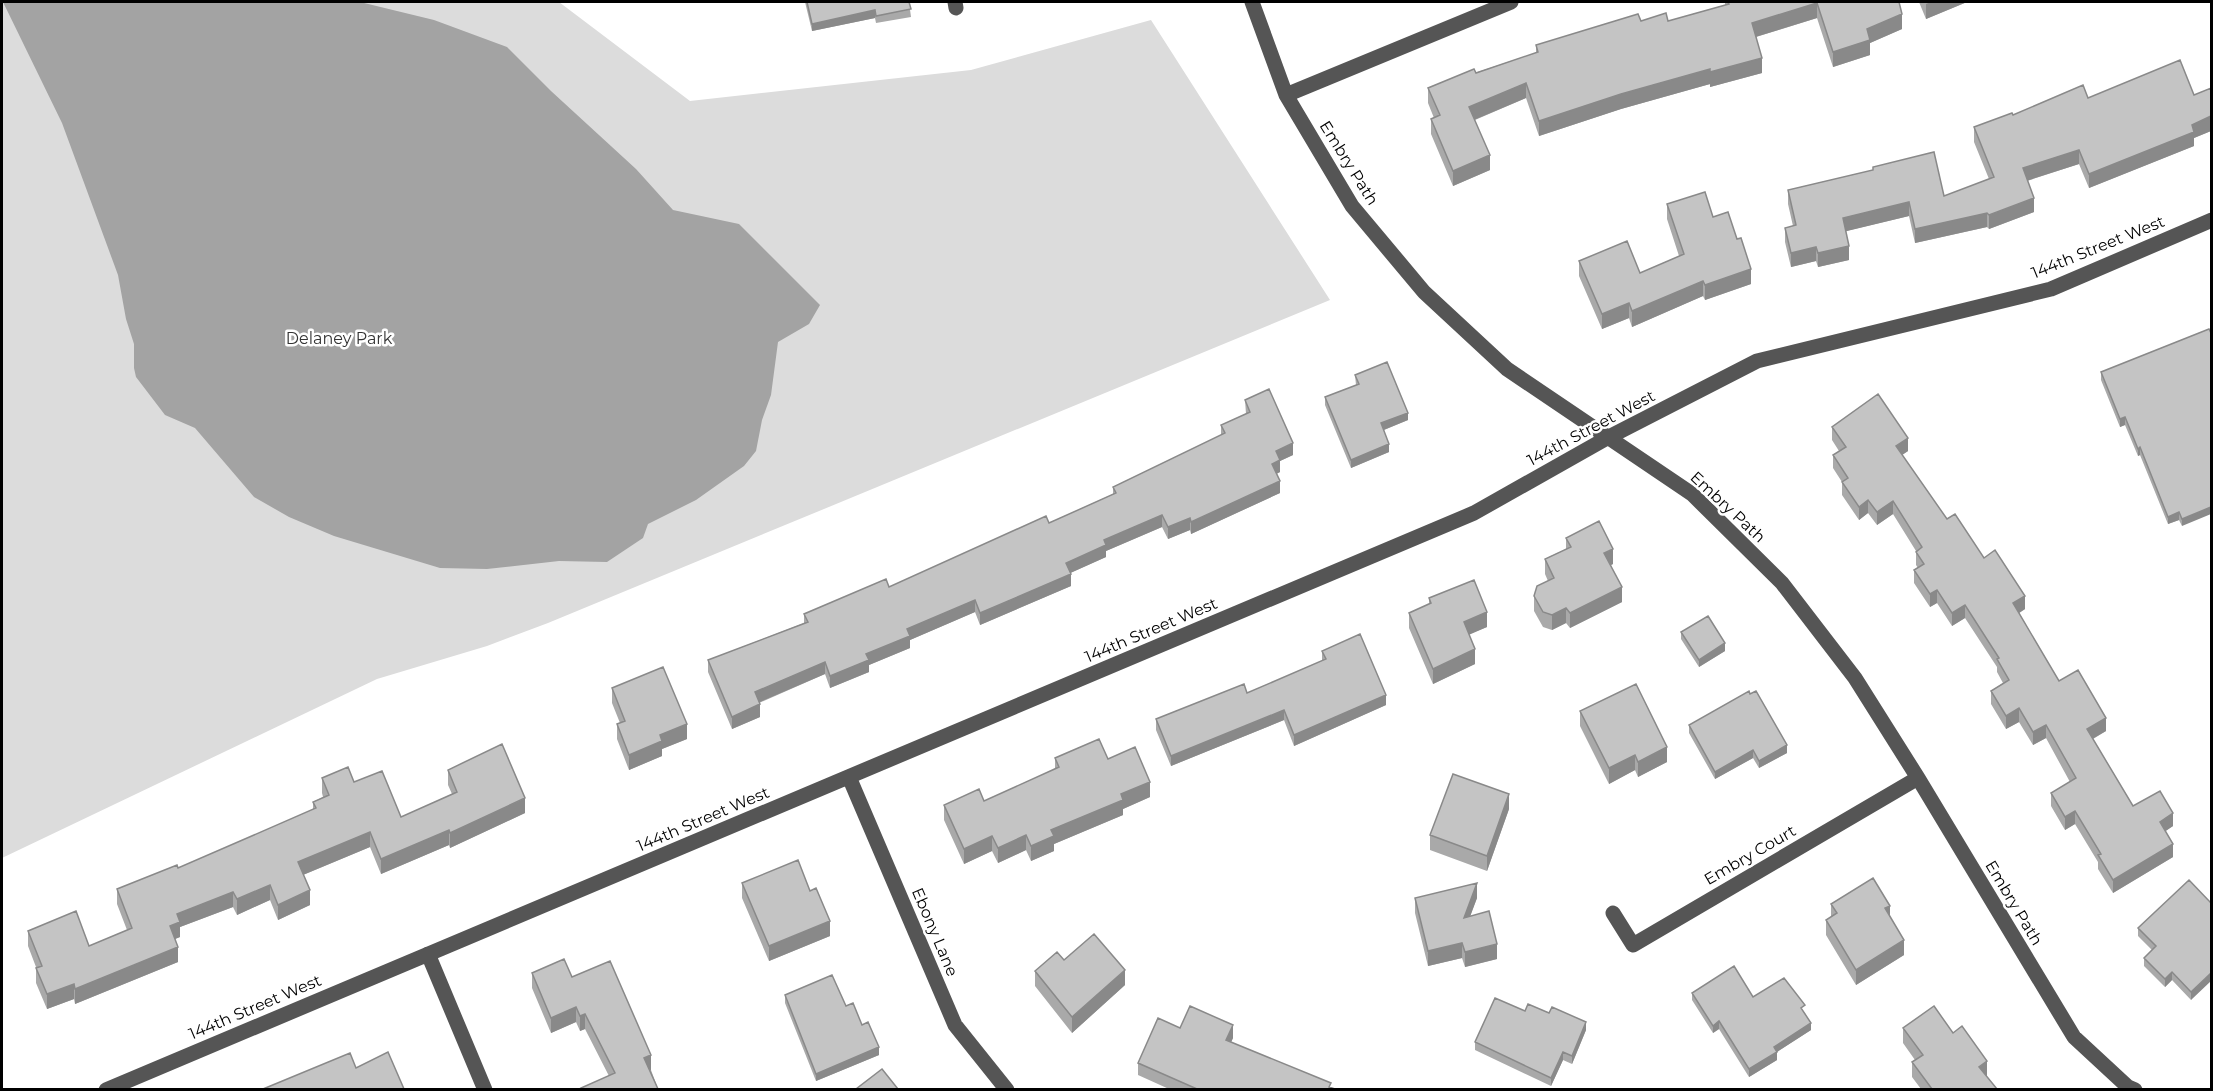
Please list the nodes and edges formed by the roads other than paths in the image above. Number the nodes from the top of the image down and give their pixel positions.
1 (1252, 2) edge
2 (1511, 2) edge
3 (1286, 95) junction
4 (2211, 221) edge
5 (1608, 438) junction
6 (849, 777) junction
7 (1918, 778) junction
8 (1612, 913) dead end
9 (428, 954) junction
10 (106, 1089) edge
11 (485, 1089) edge
12 (1008, 1089) edge
13 (2135, 1089) edge

1 - 3 street, Embry Path
2 - 3 street
3 - 5 street, Embry Path
4 - 5 street, 144th Street West
5 - 6 street, 144th Street West
5 - 7 street, Embry Path
6 - 9 street, 144th Street West
6 - 12 street, Ebony Lane
7 - 8 street, Embry Court
7 - 13 street, Embry Path
9 - 10 street, 144th Street West
9 - 11 street

